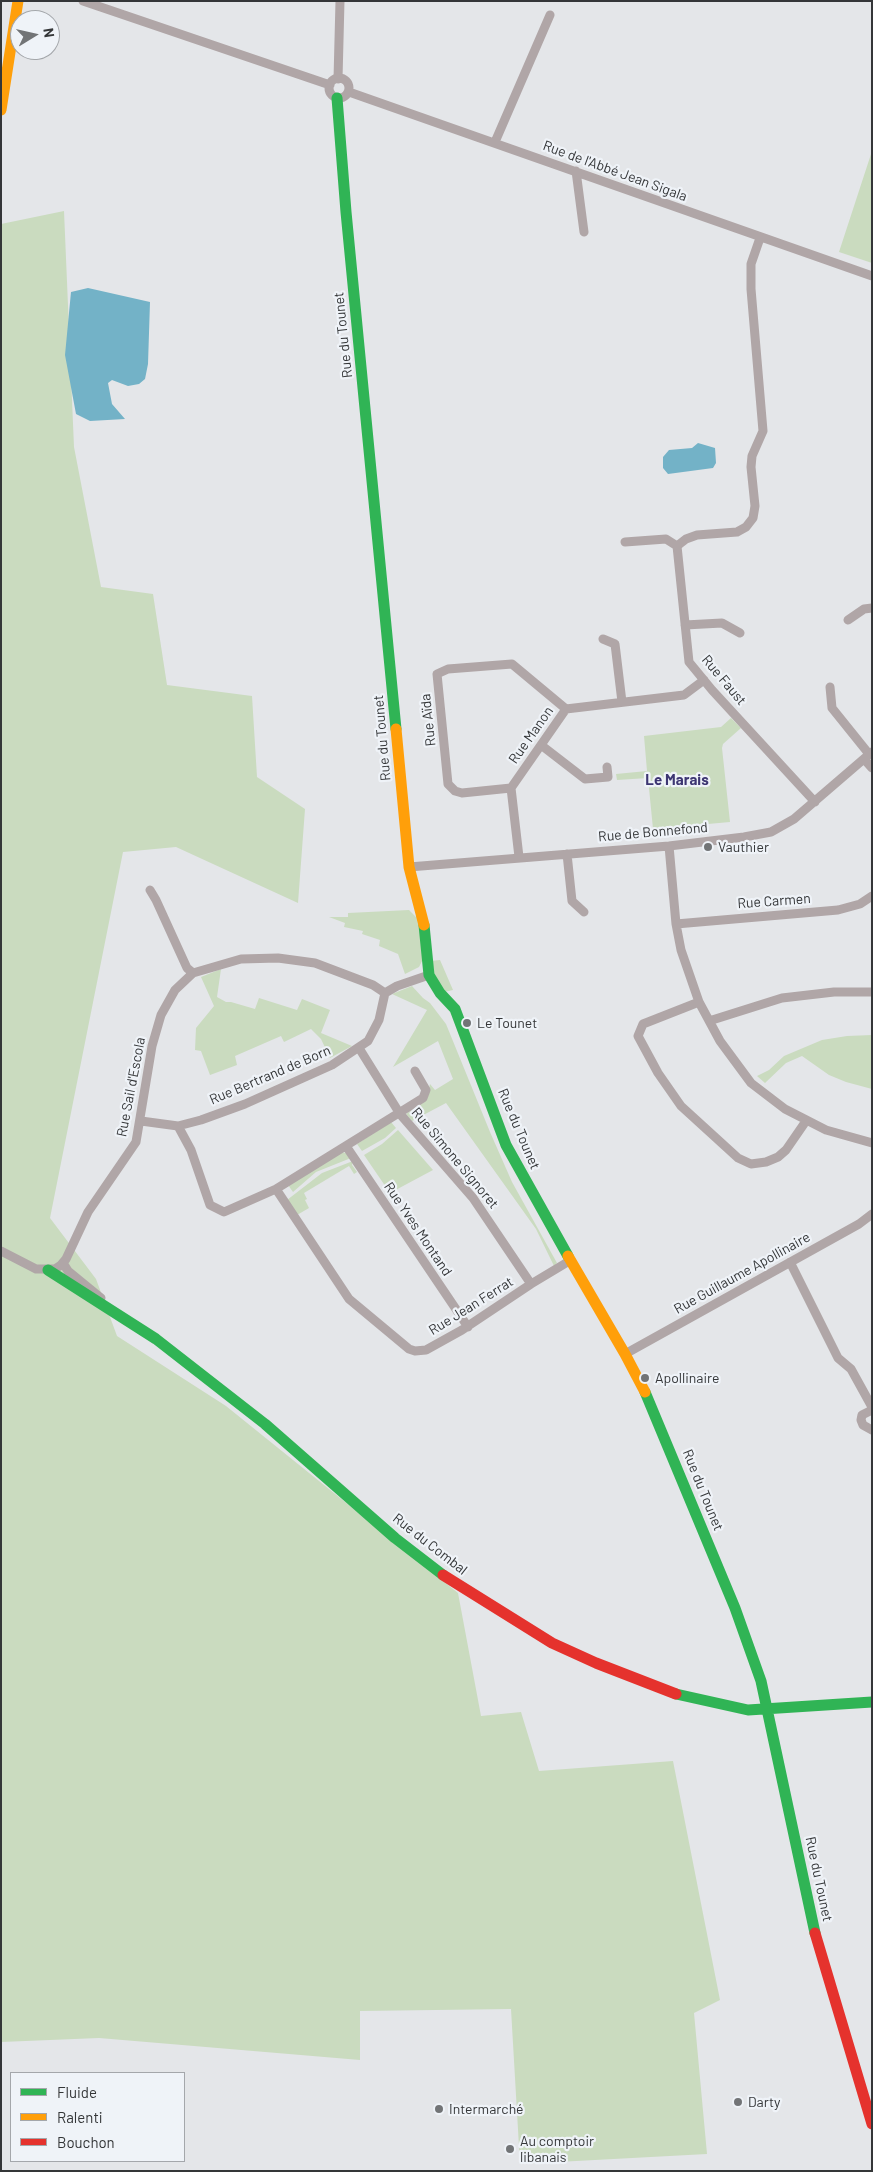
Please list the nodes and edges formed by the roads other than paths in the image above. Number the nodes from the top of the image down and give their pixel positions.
1 (10, 1) edge
2 (18, 1) edge
3 (83, 1) edge
4 (340, 1) edge
5 (550, 15) dead end
6 (6, 77) junction
7 (338, 79) junction
8 (330, 85) junction
9 (349, 92) junction
10 (337, 98) junction
11 (1, 110) edge
12 (495, 142) junction
13 (576, 171) junction
14 (584, 232) dead end
15 (760, 238) junction
16 (872, 276) edge
17 (625, 542) dead end
18 (677, 546) junction
19 (872, 608) edge
20 (848, 620) dead end
21 (685, 625) junction
22 (740, 633) dead end
23 (603, 639) dead end
24 (704, 680) junction
25 (830, 687) dead end
26 (622, 702) junction
27 (566, 709) junction
28 (540, 745) junction
29 (868, 755) edge
30 (607, 767) dead end
31 (872, 768) edge
32 (511, 788) junction
33 (815, 802) junction
34 (669, 846) junction
35 (568, 854) junction
36 (519, 857) junction
37 (409, 867) junction
38 (150, 890) dead end
39 (872, 896) edge
40 (584, 912) dead end
41 (676, 924) junction
42 (193, 972) junction
43 (429, 975) junction
44 (872, 992) edge
45 (385, 993) junction
46 (699, 1002) junction
47 (709, 1021) junction
48 (359, 1048) junction
49 (415, 1071) dead end
50 (400, 1114) junction
51 (141, 1121) junction
52 (806, 1121) junction
53 (178, 1126) junction
54 (872, 1143) edge
55 (346, 1146) junction
56 (276, 1189) junction
57 (872, 1214) edge
58 (1, 1252) edge
59 (571, 1260) junction
60 (790, 1262) junction
61 (63, 1263) junction
62 (48, 1270) junction
63 (531, 1284) junction
64 (120, 1314) junction
65 (468, 1327) junction
66 (625, 1354) junction
67 (872, 1409) edge
68 (872, 1430) edge
69 (872, 1702) edge
70 (768, 1710) junction
71 (872, 2124) edge

1 - 6 street
2 - 6 street
3 - 8 street
4 - 7 street
5 - 12 street
6 - 11 street
7 - 8 street
7 - 9 street
8 - 10 street
9 - 10 street
9 - 12 street, Rue de l'Abbé Jean Sigala
10 - 37 street, Rue du Tounet
12 - 13 street, Rue de l'Abbé Jean Sigala
13 - 14 street
13 - 15 street, Rue de l'Abbé Jean Sigala
15 - 16 street, Rue de l'Abbé Jean Sigala
15 - 18 street
17 - 18 street
18 - 21 street, Rue Faust
19 - 20 street
21 - 22 street
21 - 24 street, Rue Faust
23 - 26 street
24 - 26 street, Rue Manon
24 - 33 street, Rue Faust
25 - 29 street
26 - 27 street, Rue Manon
27 - 28 street, Rue Manon
27 - 32 street, Rue Aïda
28 - 30 street
28 - 32 street, Rue Manon
29 - 31 street
29 - 33 street, Rue de Bonnefond
32 - 36 street
33 - 34 street, Rue de Bonnefond
34 - 35 street, Rue de Bonnefond
34 - 41 street
35 - 36 street, Rue de Bonnefond
35 - 40 street
36 - 37 street, Rue de Bonnefond
37 - 43 street, Rue du Tounet
38 - 42 street
39 - 41 street, Rue Carmen
41 - 46 street
42 - 45 street, Rue Sail d'Escola
42 - 51 street, Rue Sail d'Escola
43 - 45 street
43 - 59 street, Rue du Tounet
44 - 47 street
45 - 48 street, Rue Bertrand de Born
46 - 47 street
46 - 52 street
47 - 52 street
48 - 50 street, Rue Simone Signoret
48 - 53 street, Rue Bertrand de Born
49 - 50 street
50 - 55 street
50 - 63 street, Rue Simone Signoret
51 - 53 street, Rue Bertrand de Born
51 - 61 street, Rue Sail d'Escola
52 - 54 street
53 - 56 street
55 - 56 street
55 - 65 street, Rue Yves Montand
56 - 65 street, Rue Jean Ferrat
57 - 60 street, Rue Guillaume Apollinaire
58 - 62 street, Rue du Combal
59 - 63 street, Rue Jean Ferrat
59 - 66 street, Rue du Tounet
60 - 66 street, Rue Guillaume Apollinaire
60 - 67 street
61 - 62 street
61 - 64 street, Rue du Combal
62 - 64 street, Rue du Combal
63 - 65 street, Rue Jean Ferrat
64 - 70 street, Rue du Combal
66 - 70 street, Rue du Tounet
67 - 68 street
69 - 70 street, Rue du Combal
70 - 71 street, Rue du Tounet

